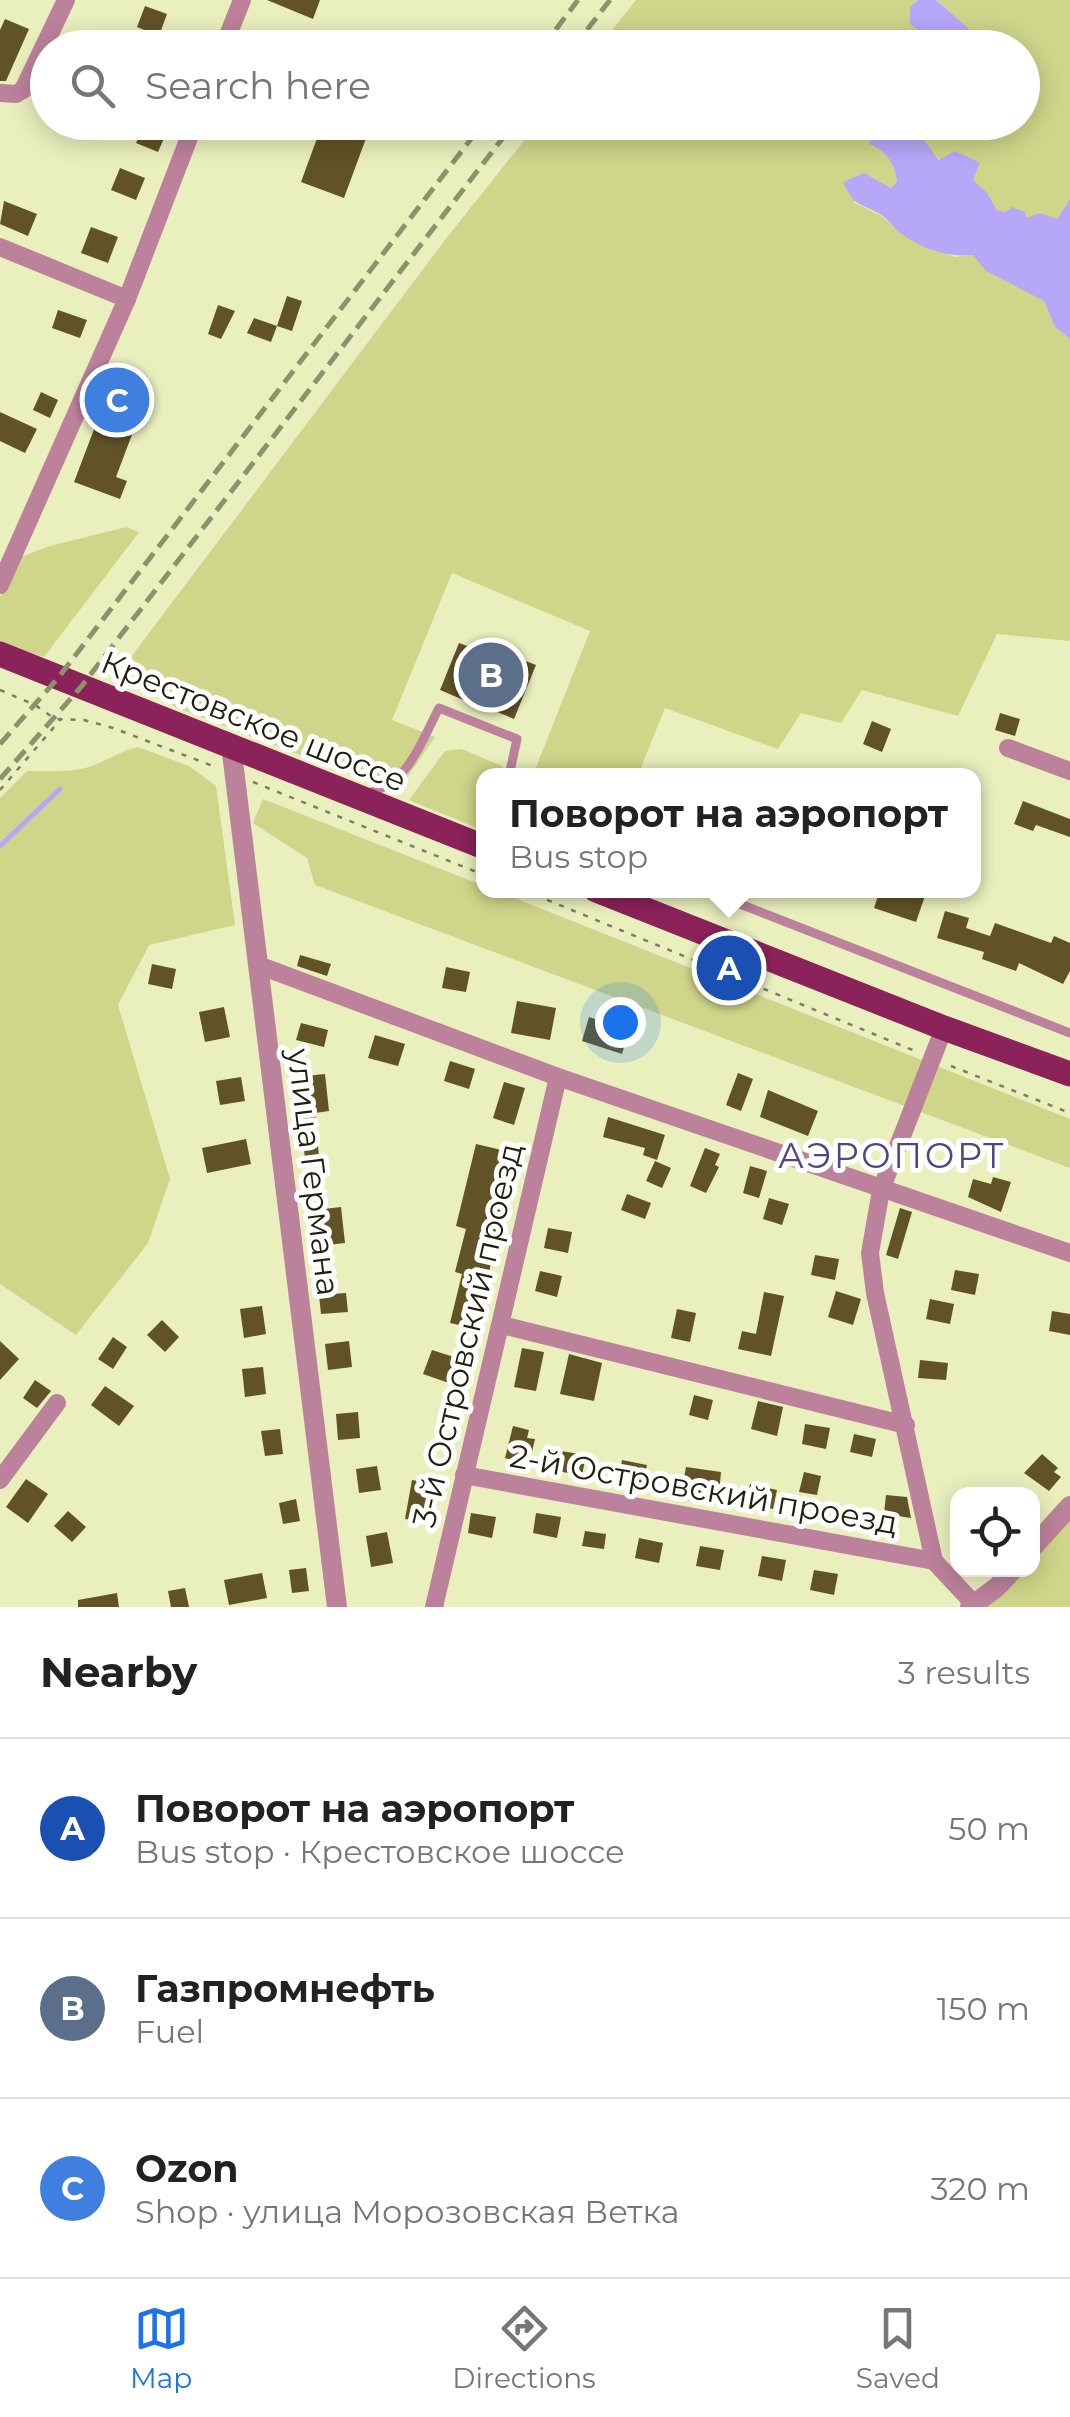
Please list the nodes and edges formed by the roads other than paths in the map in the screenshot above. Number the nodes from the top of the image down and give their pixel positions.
1 (66, 0) edge
2 (242, 0) edge
3 (52, 30) edge
4 (231, 30) edge
5 (30, 77) edge
6 (0, 93) edge
7 (188, 140) edge
8 (0, 248) edge
9 (127, 299) junction
10 (0, 585) edge
11 (0, 654) edge
12 (231, 745) junction
13 (1008, 748) dead end
14 (511, 768) edge
15 (1070, 771) edge
16 (351, 795) junction
17 (476, 845) edge
18 (616, 898) edge
19 (724, 898) edge
20 (258, 965) junction
21 (944, 1028) junction
22 (1070, 1033) edge
23 (1070, 1074) edge
24 (558, 1077) junction
25 (881, 1190) junction
26 (1070, 1253) edge
27 (502, 1326) junction
28 (57, 1402) dead end
29 (906, 1425) junction
30 (464, 1476) junction
31 (0, 1480) edge
32 (1070, 1506) edge
33 (1040, 1539) edge
34 (934, 1561) junction
35 (1005, 1577) edge
36 (972, 1606) edge
37 (337, 1607) edge
38 (434, 1607) edge

1 - 3 street
2 - 4 street
5 - 6 street
7 - 9 street
8 - 9 street
9 - 10 street
11 - 12 main road, Крестовское шоссе
12 - 16 main road, Крестовское шоссе
12 - 20 street, улица Германа
13 - 15 street
14 - 16 lane
16 - 17 main road, Крестовское шоссе
18 - 21 main road
19 - 22 lane
20 - 24 street
20 - 37 street, улица Германа
21 - 23 main road
21 - 25 street
24 - 25 street
24 - 27 street, 3-й Островский проезд
25 - 26 street
25 - 29 street
27 - 29 street
27 - 30 street, 3-й Островский проезд
28 - 31 street
29 - 34 street
30 - 34 street, 2-й Островский проезд
30 - 38 street, 3-й Островский проезд
32 - 33 street
34 - 36 street
35 - 36 street

